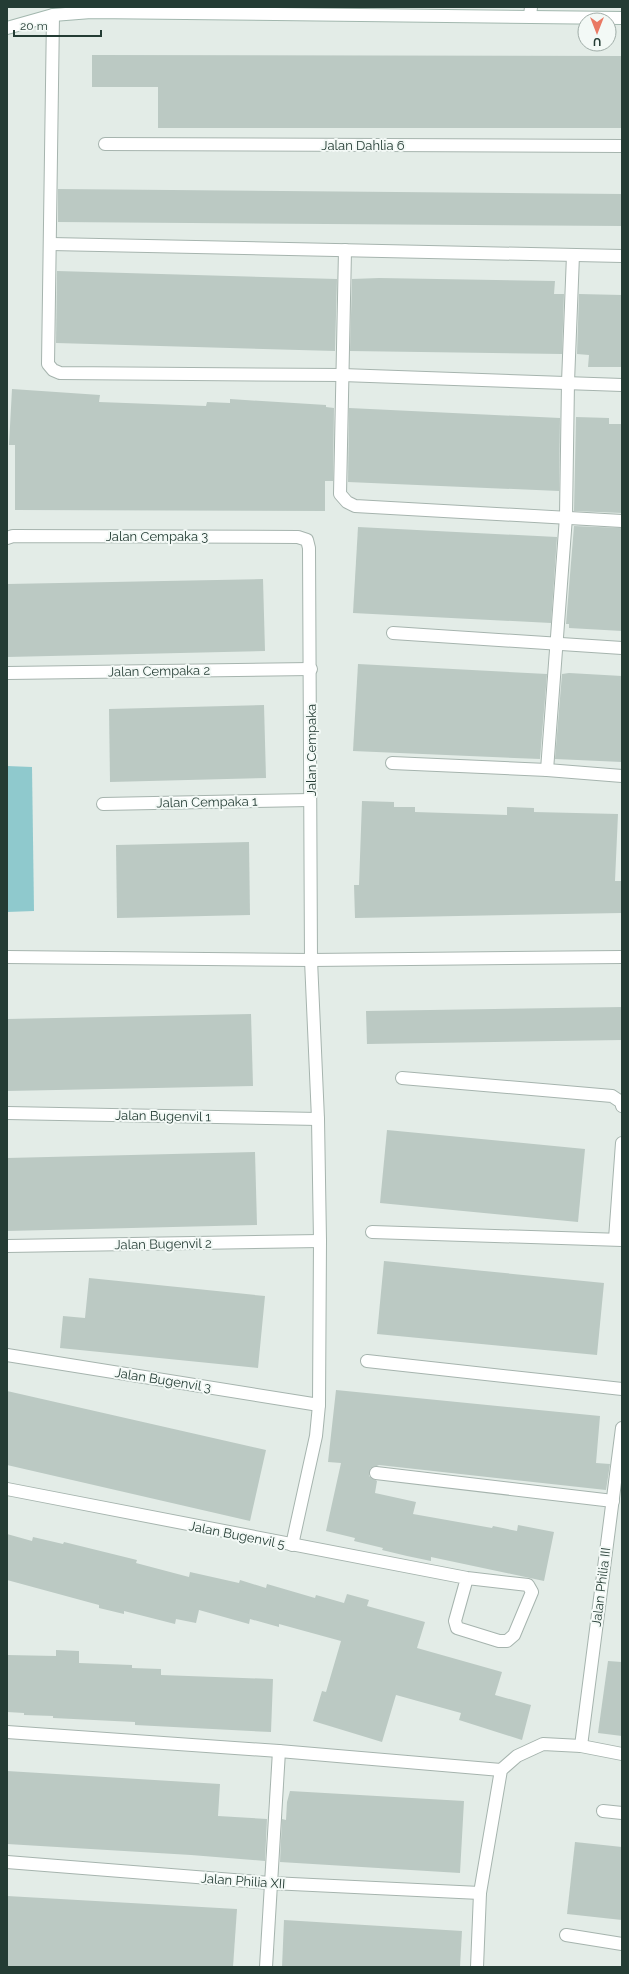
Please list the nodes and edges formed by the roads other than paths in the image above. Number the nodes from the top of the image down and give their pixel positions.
1 (530, 12) edge
2 (53, 15) junction
3 (622, 18) edge
4 (7, 28) edge
5 (105, 144) dead end
6 (622, 146) edge
7 (51, 244) junction
8 (345, 250) junction
9 (573, 255) junction
10 (622, 256) edge
11 (342, 375) junction
12 (568, 382) junction
13 (622, 385) edge
14 (566, 517) junction
15 (622, 521) edge
16 (7, 538) edge
17 (307, 540) joint
18 (393, 633) dead end
19 (558, 644) junction
20 (622, 648) edge
21 (311, 669) junction
22 (7, 672) edge
23 (392, 763) dead end
24 (547, 770) junction
25 (622, 776) edge
26 (310, 800) junction
27 (103, 804) dead end
28 (7, 957) edge
29 (622, 957) edge
30 (311, 960) junction
31 (402, 1078) dead end
32 (622, 1106) edge
33 (7, 1112) edge
34 (318, 1119) junction
35 (622, 1143) edge
36 (372, 1232) dead end
37 (619, 1240) edge
38 (320, 1241) junction
39 (7, 1246) edge
40 (7, 1356) edge
41 (367, 1361) dead end
42 (622, 1389) edge
43 (319, 1405) junction
44 (622, 1428) edge
45 (376, 1474) dead end
46 (7, 1489) edge
47 (612, 1501) junction
48 (292, 1545) junction
49 (467, 1578) junction
50 (7, 1732) edge
51 (581, 1746) junction
52 (279, 1751) junction
53 (622, 1754) edge
54 (501, 1770) junction
55 (603, 1810) dead end
56 (622, 1812) edge
57 (7, 1862) edge
58 (271, 1883) junction
59 (480, 1893) junction
60 (566, 1935) dead end
61 (622, 1944) edge
62 (266, 1967) edge
63 (477, 1967) edge

1 - 2 street
1 - 3 street
2 - 4 street
2 - 7 street
5 - 6 street, Jalan Dahlia 6
7 - 8 street
7 - 11 street
8 - 9 street
8 - 11 street
9 - 10 street
9 - 12 street
11 - 12 street
11 - 14 street
12 - 13 street
12 - 14 street
14 - 15 street
14 - 19 street
16 - 17 street, Jalan Cempaka 3
17 - 21 street, Jalan Cempaka
18 - 19 street
19 - 20 street
19 - 24 street
21 - 22 street, Jalan Cempaka 2
21 - 26 street, Jalan Cempaka
23 - 24 street
24 - 25 street
26 - 27 street, Jalan Cempaka 1
26 - 30 street, Jalan Cempaka
28 - 30 street
29 - 30 street
30 - 34 street, Jalan Cempaka
31 - 32 street
33 - 34 street, Jalan Bugenvil 1
34 - 38 street, Jalan Cempaka
35 - 37 street
36 - 37 street
38 - 39 street, Jalan Bugenvil 2
38 - 43 street, Jalan Cempaka
40 - 43 street, Jalan Bugenvil 3
41 - 42 street
43 - 48 street, Jalan Cempaka
44 - 47 street, Jalan Philia III
45 - 47 street
46 - 48 street, Jalan Bugenvil 5
47 - 51 street, Jalan Philia III
48 - 49 street, Jalan Bugenvil 5
49 - 49 street, Jalan Bugenvil 5
50 - 52 street
51 - 53 street
51 - 54 street
52 - 54 street
52 - 58 street
54 - 59 street
55 - 56 street
57 - 58 street, Jalan Philia XII
58 - 59 street, Jalan Philia XII
58 - 62 street
59 - 63 street
60 - 61 street

